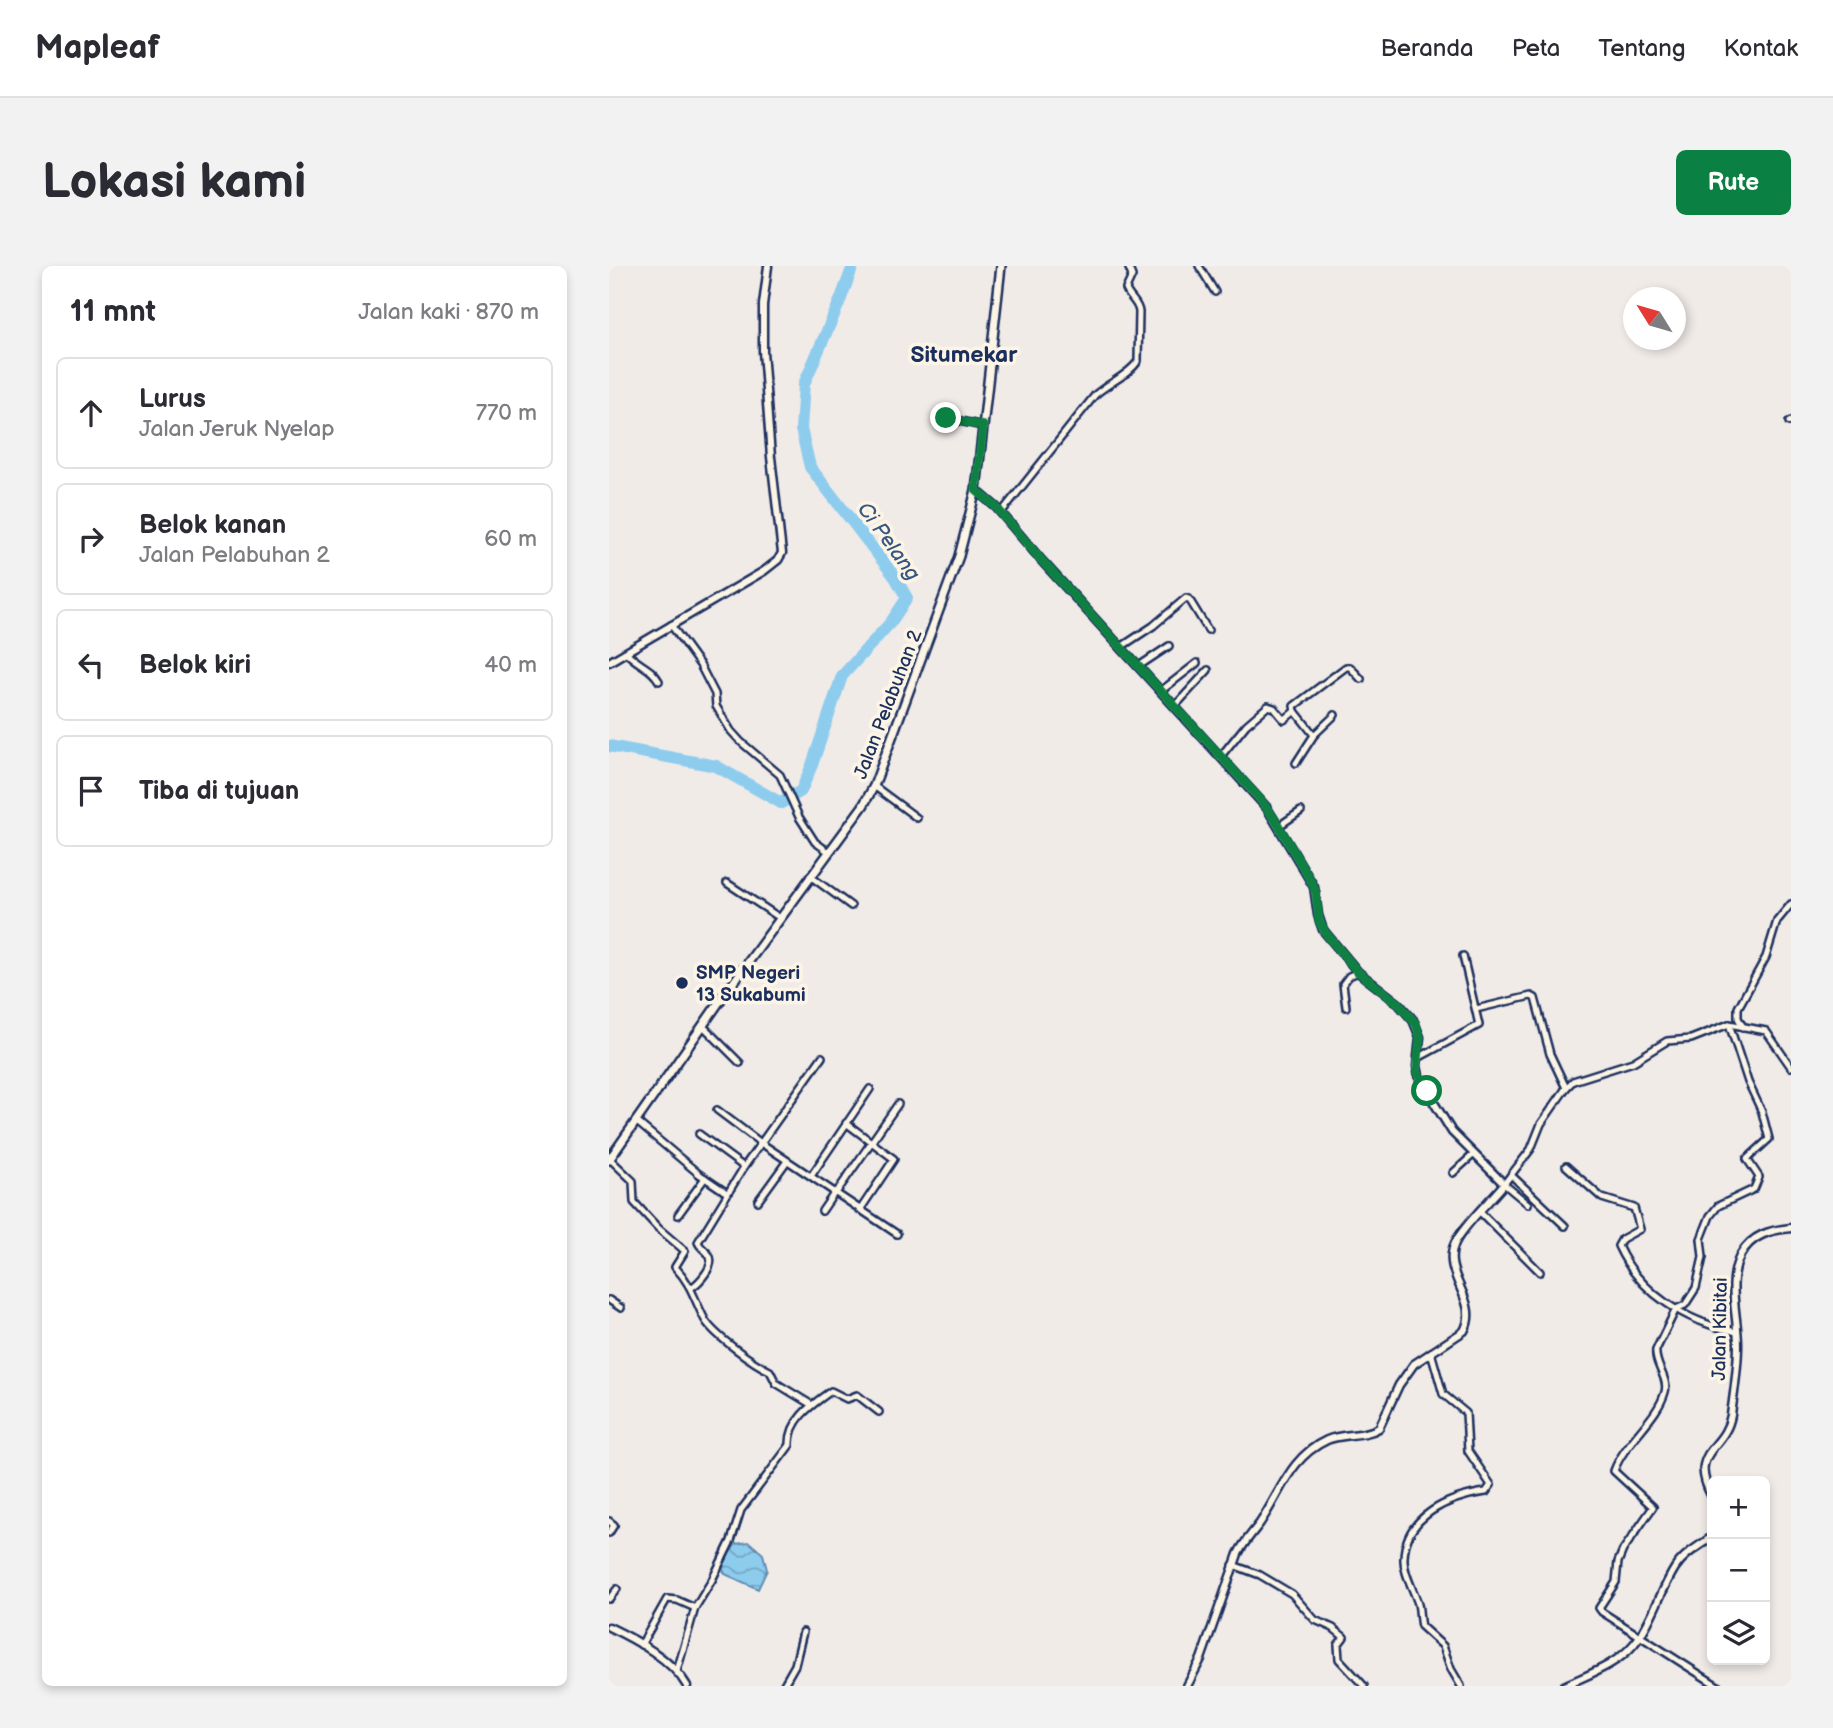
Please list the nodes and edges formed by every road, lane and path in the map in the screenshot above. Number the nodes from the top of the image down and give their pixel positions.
1 (1001, 266) edge
2 (1128, 266) edge
3 (1199, 266) edge
4 (766, 267) edge
5 (1215, 292) dead end
6 (946, 418) dead end
7 (983, 426) junction
8 (976, 490) junction
9 (1001, 513) junction
10 (671, 625) junction
11 (1208, 630) dead end
12 (1121, 646) junction
13 (1169, 646) dead end
14 (627, 653) junction
15 (609, 662) edge
16 (1196, 663) dead end
17 (1139, 666) junction
18 (1208, 670) dead end
19 (1361, 679) dead end
20 (659, 681) dead end
21 (1161, 691) junction
22 (1175, 706) junction
23 (1295, 711) junction
24 (1335, 715) dead end
25 (1314, 735) junction
26 (1221, 755) junction
27 (1296, 763) dead end
28 (874, 786) junction
29 (1301, 811) dead end
30 (917, 818) dead end
31 (1279, 826) junction
32 (828, 852) junction
33 (810, 876) junction
34 (727, 883) dead end
35 (1791, 904) edge
36 (851, 906) dead end
37 (780, 918) junction
38 (1463, 956) dead end
39 (1358, 972) junction
40 (1346, 1007) dead end
41 (1475, 1009) junction
42 (1729, 1024) junction
43 (703, 1026) junction
44 (1743, 1027) junction
45 (823, 1057) dead end
46 (1418, 1058) junction
47 (740, 1063) dead end
48 (1791, 1067) edge
49 (870, 1088) dead end
50 (1566, 1088) junction
51 (898, 1104) dead end
52 (717, 1110) dead end
53 (637, 1122) junction
54 (846, 1123) junction
55 (699, 1134) dead end
56 (872, 1141) junction
57 (761, 1143) junction
58 (1474, 1154) junction
59 (609, 1160) edge
60 (787, 1161) junction
61 (1566, 1166) dead end
62 (744, 1167) junction
63 (1453, 1173) dead end
64 (1511, 1175) junction
65 (811, 1176) junction
66 (705, 1178) junction
67 (1504, 1184) junction
68 (836, 1193) junction
69 (727, 1194) junction
70 (758, 1201) dead end
71 (1528, 1204) dead end
72 (860, 1210) junction
73 (823, 1211) dead end
74 (1480, 1212) junction
75 (678, 1215) dead end
76 (1565, 1226) dead end
77 (1791, 1228) edge
78 (897, 1234) dead end
79 (1540, 1272) dead end
80 (691, 1289) junction
81 (609, 1300) edge
82 (621, 1308) dead end
83 (1676, 1309) junction
84 (1737, 1332) junction
85 (1431, 1352) junction
86 (812, 1405) junction
87 (879, 1412) dead end
88 (1707, 1486) edge
89 (611, 1523) edge
90 (609, 1533) edge
91 (1709, 1539) edge
92 (1233, 1565) junction
93 (617, 1588) dead end
94 (609, 1599) edge
95 (695, 1608) junction
96 (609, 1627) edge
97 (803, 1632) dead end
98 (1639, 1636) junction
99 (641, 1645) junction
100 (677, 1671) junction
101 (687, 1686) edge
102 (783, 1686) edge
103 (1187, 1686) edge
104 (1364, 1686) edge
105 (1461, 1686) edge
106 (1564, 1686) edge
107 (1718, 1686) edge

1 - 7 main road, Jalan Pelabuhan 2
2 - 9 street
3 - 5 street
4 - 10 street
6 - 7 street
7 - 8 main road, Jalan Pelabuhan 2
8 - 9 street
8 - 28 main road, Jalan Pelabuhan 2
9 - 12 street
10 - 14 street
10 - 32 street
11 - 12 street
12 - 17 street
13 - 17 street
14 - 15 street
14 - 20 street
16 - 21 street
17 - 21 street
18 - 22 street
19 - 23 street
21 - 22 street
22 - 26 street
23 - 25 street
23 - 26 street
24 - 25 street
25 - 27 street
26 - 31 street
28 - 30 street
28 - 32 main road, Jalan Pelabuhan 2
29 - 31 street
31 - 39 street
32 - 33 main road, Jalan Pelabuhan 2
33 - 36 street
33 - 37 main road, Jalan Pelabuhan 2
34 - 37 street
35 - 44 street
37 - 43 main road, Jalan Pelabuhan 2
38 - 41 street
39 - 40 street
39 - 46 street
41 - 46 street
41 - 50 street
42 - 44 street
42 - 50 street
42 - 83 street
43 - 47 street
43 - 53 main road, Jalan Pelabuhan 2
44 - 48 street
45 - 57 street
46 - 58 street
49 - 54 street
50 - 64 street
51 - 56 street
52 - 57 street
53 - 59 main road, Jalan Pelabuhan 2
53 - 66 street
54 - 56 street
54 - 65 street
55 - 62 street
56 - 68 street
56 - 72 street
57 - 60 street
57 - 62 street
58 - 63 street
58 - 67 street
59 - 80 street
60 - 65 street
60 - 70 street
61 - 83 street
62 - 69 street
64 - 67 street
64 - 76 street
65 - 68 street
66 - 69 street
66 - 75 street
67 - 71 street
67 - 74 street
68 - 72 street
68 - 73 street
69 - 80 street
72 - 78 street
74 - 79 street
74 - 85 street
77 - 84 street, Jalan Kibitai
80 - 86 street
81 - 82 street
83 - 84 street
83 - 98 street
84 - 88 street, Jalan Kibitai
85 - 92 street
85 - 105 street
86 - 87 street
86 - 95 street
89 - 90 street
91 - 98 street
92 - 103 street
92 - 104 street
93 - 94 street
95 - 99 street
95 - 100 street
96 - 99 street
97 - 102 street
98 - 106 street
98 - 107 street
99 - 100 street
100 - 101 street

